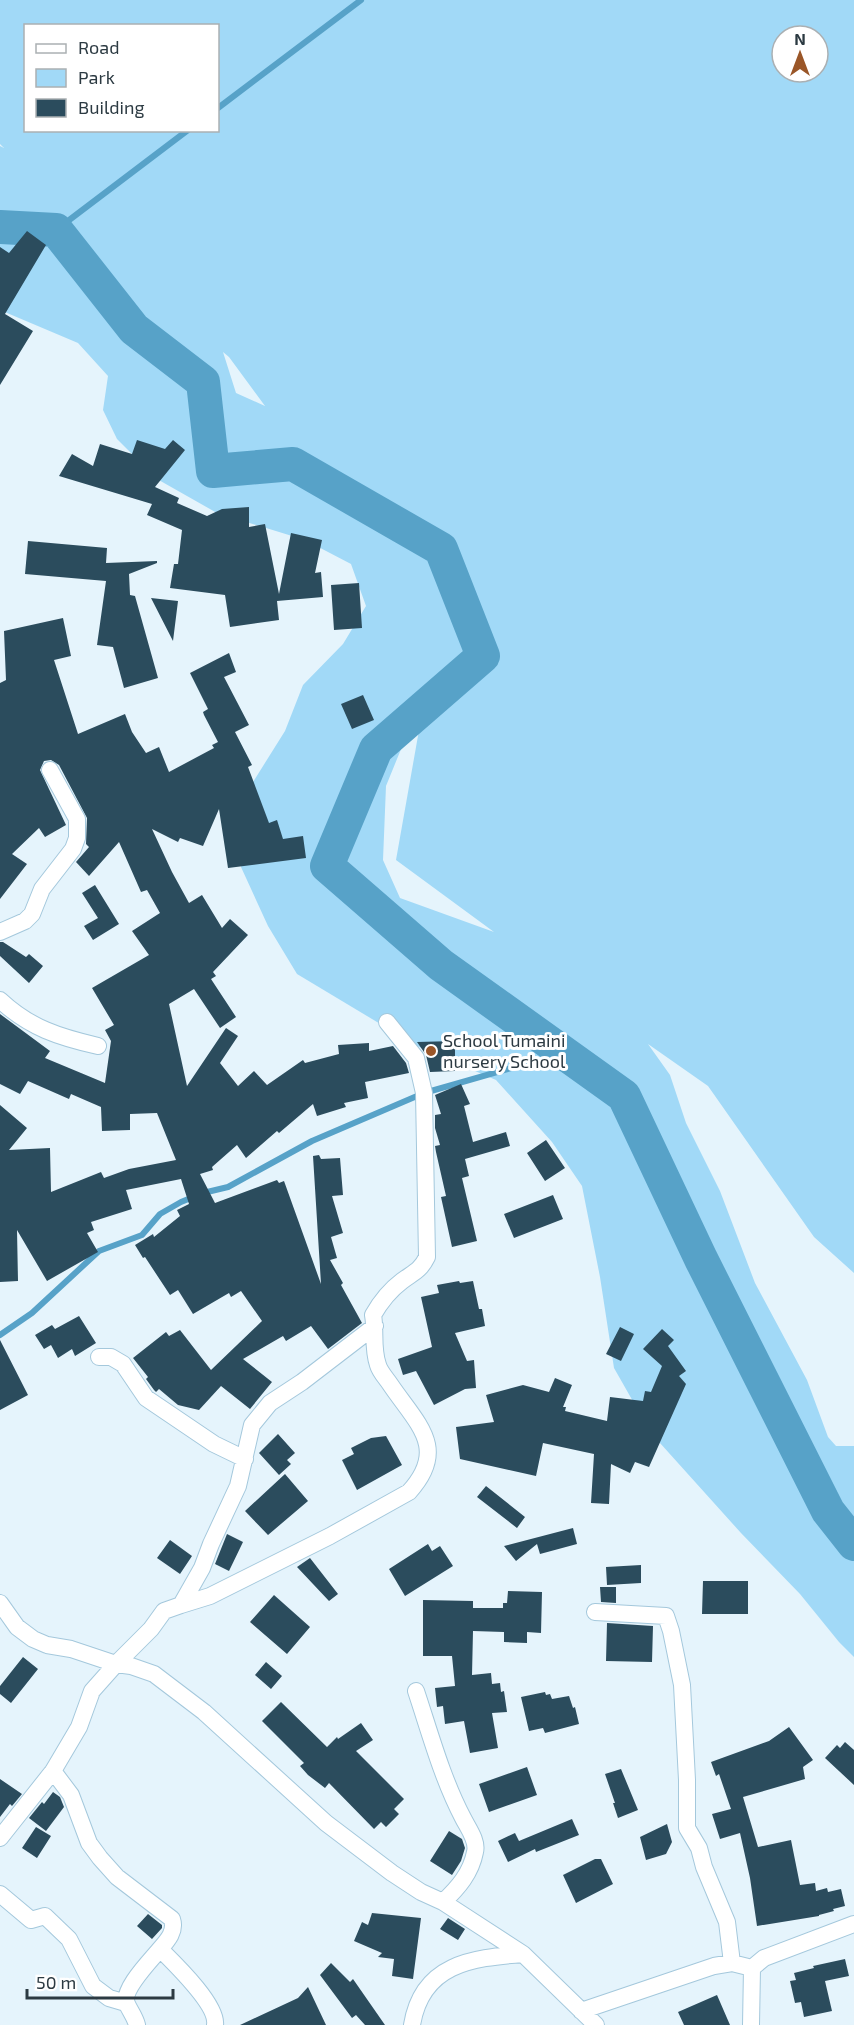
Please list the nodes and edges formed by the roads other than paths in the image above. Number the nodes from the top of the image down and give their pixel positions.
1 (50, 770) dead end
2 (0, 932) edge
3 (0, 1000) edge
4 (387, 1022) dead end
5 (98, 1046) dead end
6 (375, 1326) junction
7 (99, 1357) dead end
8 (245, 1459) junction
9 (0, 1603) edge
10 (181, 1605) junction
11 (595, 1612) dead end
12 (116, 1664) junction
13 (416, 1691) dead end
14 (53, 1771) junction
15 (0, 1838) edge
16 (0, 1894) edge
17 (443, 1902) junction
18 (854, 1924) edge
19 (160, 1949) junction
20 (523, 1953) junction
21 (732, 1963) junction
22 (752, 1968) junction
23 (126, 2003) junction
24 (581, 2011) junction
25 (137, 2025) edge
26 (215, 2025) edge
27 (412, 2025) edge
28 (596, 2025) edge
29 (751, 2025) edge

1 - 2 street
3 - 5 street
4 - 6 street
6 - 8 street
6 - 10 street
7 - 8 street
8 - 10 street
9 - 12 street
10 - 12 street
11 - 21 street
12 - 14 street
12 - 17 street
13 - 17 street
14 - 15 street
14 - 19 street
16 - 23 street
17 - 20 street
18 - 22 street
19 - 23 street
19 - 26 street
20 - 24 street
20 - 27 street
21 - 22 street
21 - 24 street
22 - 29 street
23 - 25 street
24 - 28 street

